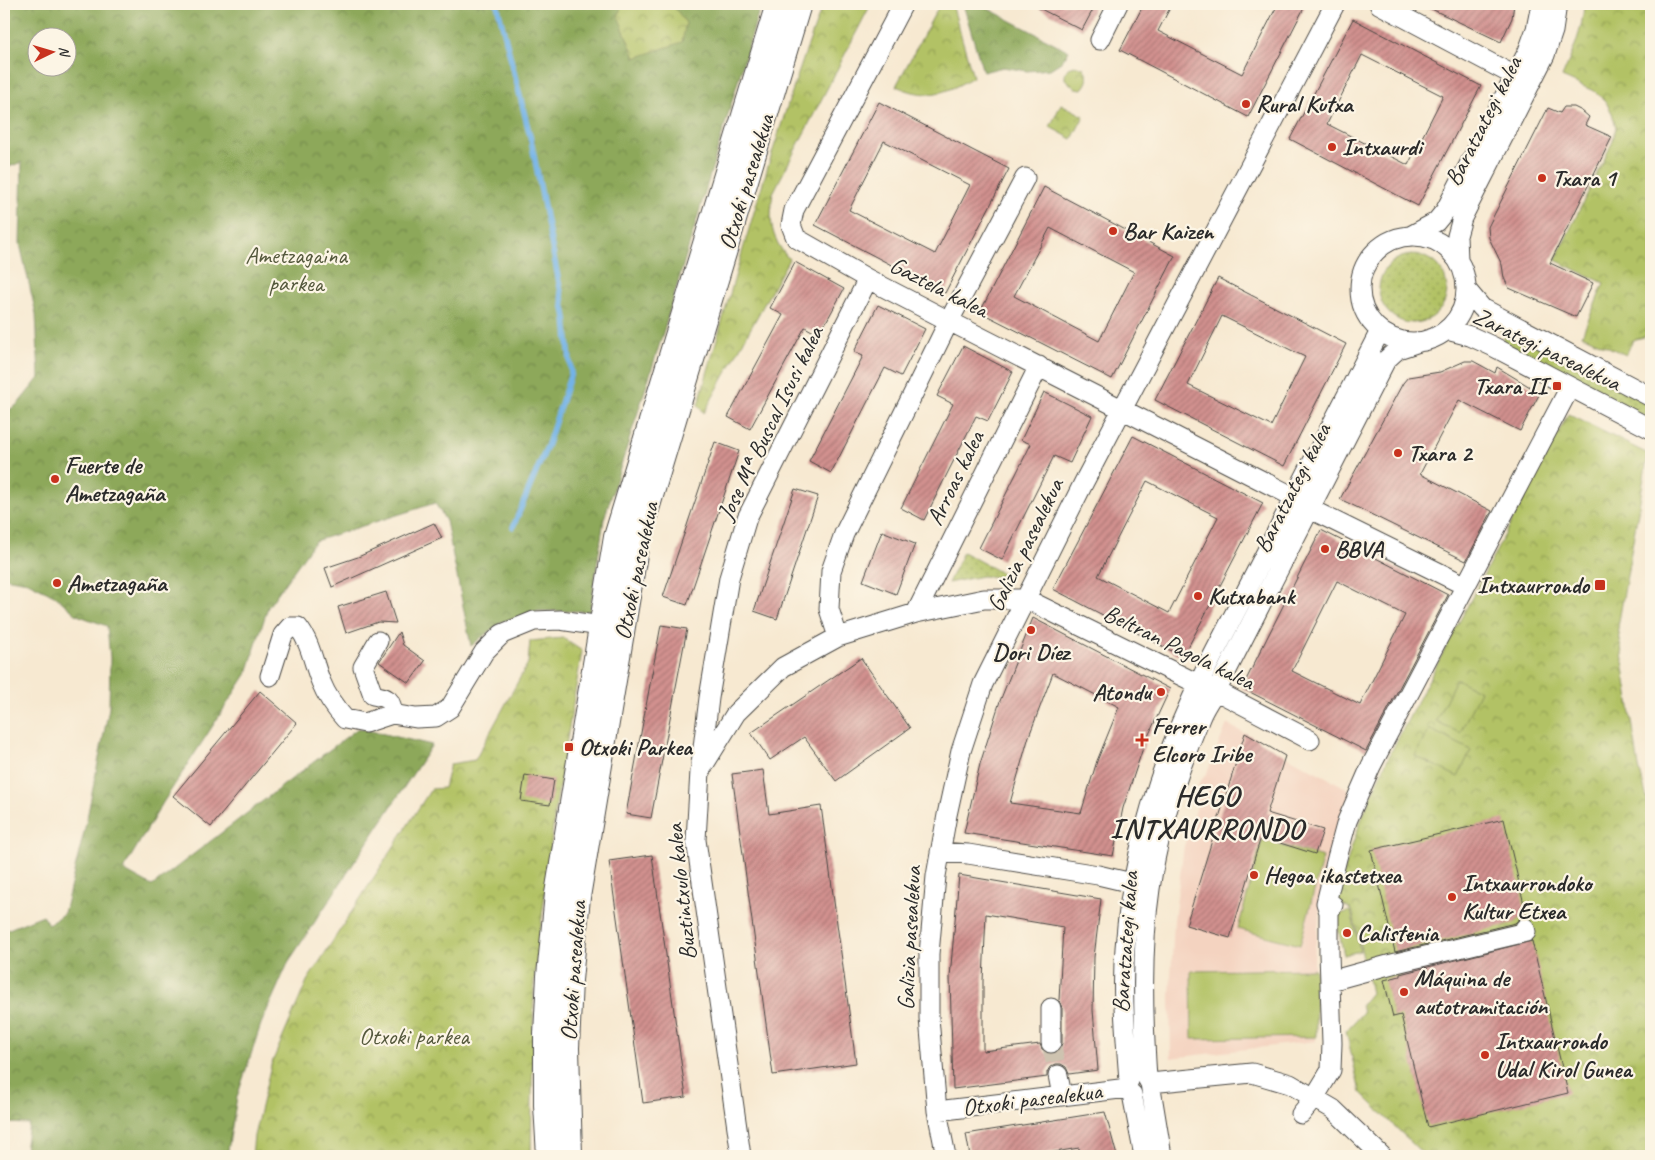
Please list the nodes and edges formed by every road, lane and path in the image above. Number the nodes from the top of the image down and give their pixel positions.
1 (778, 4) edge
2 (800, 4) edge
3 (903, 4) edge
4 (1118, 4) edge
5 (1335, 4) edge
6 (1379, 4) edge
7 (1541, 4) edge
8 (1557, 4) edge
9 (1100, 40) dead end
10 (1515, 76) junction
11 (1026, 178) dead end
12 (1410, 236) junction
13 (1458, 260) junction
14 (868, 279) junction
15 (1466, 290) junction
16 (949, 321) junction
17 (1380, 330) junction
18 (1447, 330) junction
19 (1419, 342) junction
20 (1039, 366) junction
21 (1570, 387) junction
22 (1651, 397) edge
23 (1122, 411) junction
24 (1651, 429) edge
25 (1294, 497) junction
26 (1310, 509) junction
27 (1456, 581) dead end
28 (1026, 599) junction
29 (916, 613) junction
30 (601, 626) junction
31 (838, 637) junction
32 (378, 641) dead end
33 (270, 676) dead end
34 (1198, 684) junction
35 (1215, 692) junction
36 (392, 714) junction
37 (1310, 740) dead end
38 (700, 771) junction
39 (940, 852) junction
40 (1132, 883) junction
41 (1525, 928) dead end
42 (1144, 953) junction
43 (1330, 981) junction
44 (1051, 1008) dead end
45 (1051, 1043) tunnel mouth
46 (1058, 1075) tunnel mouth
47 (1149, 1083) junction
48 (1130, 1088) junction
49 (1062, 1096) junction
50 (1314, 1098) junction
51 (937, 1111) junction
52 (1302, 1114) dead end
53 (549, 1156) edge
54 (570, 1156) edge
55 (741, 1156) edge
56 (946, 1156) edge
57 (1144, 1156) edge
58 (1162, 1156) edge
59 (1382, 1156) edge

1 - 30 main road, Otxoki pasealekua
2 - 54 main road, Otxoki pasealekua
3 - 14 street, Gaztela kalea
4 - 9 street
5 - 23 street, Galizia pasealekua
6 - 10 street
7 - 10 street, Baratzategi kalea
8 - 13 street, Baratzategi kalea
10 - 12 street, Baratzategi kalea
11 - 16 street
12 - 13 street
12 - 17 street
13 - 15 street
14 - 16 street, Gaztela kalea
14 - 38 street, Jose Mª Buscal Isusi kalea
15 - 18 street
15 - 22 street, Zarategi pasealekua
16 - 20 street, Gaztela kalea
16 - 31 street
17 - 19 street
17 - 25 street, Baratzategi kalea
18 - 19 street
18 - 21 street, Zarategi pasealekua
19 - 26 street, Baratzategi kalea
20 - 23 street, Gaztela kalea
20 - 29 street, Arroas kalea
21 - 24 street, Zarategi pasealekua
21 - 43 street
23 - 25 street, Gaztela kalea
23 - 28 street, Galizia pasealekua
25 - 34 street, Baratzategi kalea
26 - 27 street
26 - 35 street, Baratzategi kalea
28 - 29 street, Buztintxulo kalea
28 - 34 street, Beltran Pagola kalea
28 - 39 street, Galizia pasealekua
29 - 31 street, Buztintxulo kalea
30 - 36 street
30 - 53 main road, Otxoki pasealekua
31 - 38 street, Buztintxulo kalea
32 - 36 street
33 - 36 street
34 - 35 street, Beltran Pagola kalea
34 - 40 street, Baratzategi kalea
35 - 37 street, Beltran Pagola kalea
35 - 42 street, Baratzategi kalea
38 - 55 street, Buztintxulo kalea
39 - 40 street
39 - 51 street, Galizia pasealekua
40 - 42 street
40 - 48 street, Baratzategi kalea
41 - 43 street
42 - 47 street, Baratzategi kalea
43 - 50 street
44 - 45 street
46 - 49 street
47 - 48 street, Otxoki pasealekua
47 - 50 street
47 - 58 street, Baratzategi kalea
48 - 49 street, Otxoki pasealekua
48 - 57 street, Baratzategi kalea
49 - 51 street, Otxoki pasealekua
50 - 52 street
50 - 59 street
51 - 56 street, Galizia pasealekua

